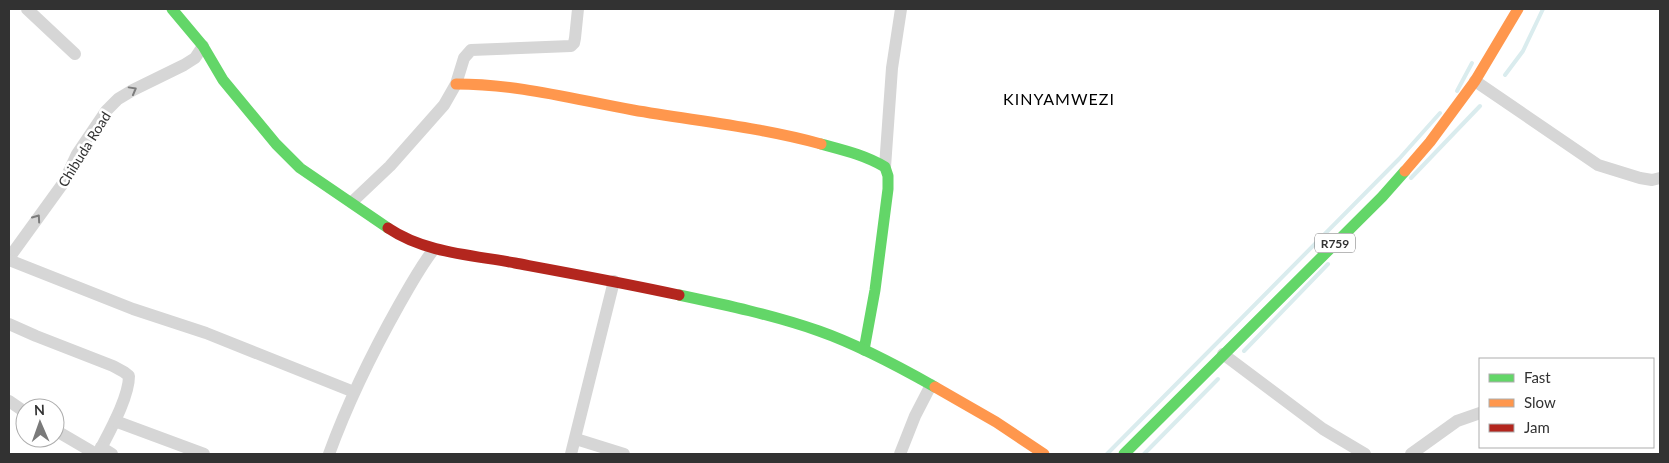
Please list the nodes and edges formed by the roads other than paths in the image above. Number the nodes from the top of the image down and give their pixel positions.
1 (27, 9) edge
2 (172, 9) edge
3 (578, 9) edge
4 (901, 9) edge
5 (1518, 9) edge
6 (203, 46) junction
7 (75, 54) dead end
8 (1475, 81) junction
9 (456, 84) junction
10 (885, 167) junction
11 (1660, 178) edge
12 (352, 202) junction
13 (434, 249) junction
14 (9, 259) edge
15 (614, 281) junction
16 (9, 324) edge
17 (864, 350) junction
18 (1223, 354) junction
19 (931, 385) junction
20 (354, 392) junction
21 (1479, 413) edge
22 (115, 421) junction
23 (65, 435) edge
24 (576, 439) junction
25 (102, 452) edge
26 (204, 454) edge
27 (329, 454) edge
28 (571, 454) edge
29 (624, 454) edge
30 (900, 454) edge
31 (1044, 454) edge
32 (1124, 454) edge
33 (1365, 454) edge
34 (1411, 454) edge

1 - 7 street
2 - 6 street
3 - 9 street
4 - 10 street
5 - 8 street, R759
6 - 12 street
14 -> 6 street, Chibuda Road
8 - 11 street
8 - 18 street, R759
9 - 10 street
9 - 12 street
10 - 17 street
12 - 13 street
13 - 15 street
13 - 20 street
14 - 20 street
15 - 17 street
15 - 24 street
16 - 22 street
17 - 19 street
18 - 32 street, R759
18 - 33 street
19 - 30 street
19 - 31 street
20 - 27 street
21 - 34 street
22 - 25 street
22 - 26 street
23 - 25 street
24 - 28 street
24 - 29 street

